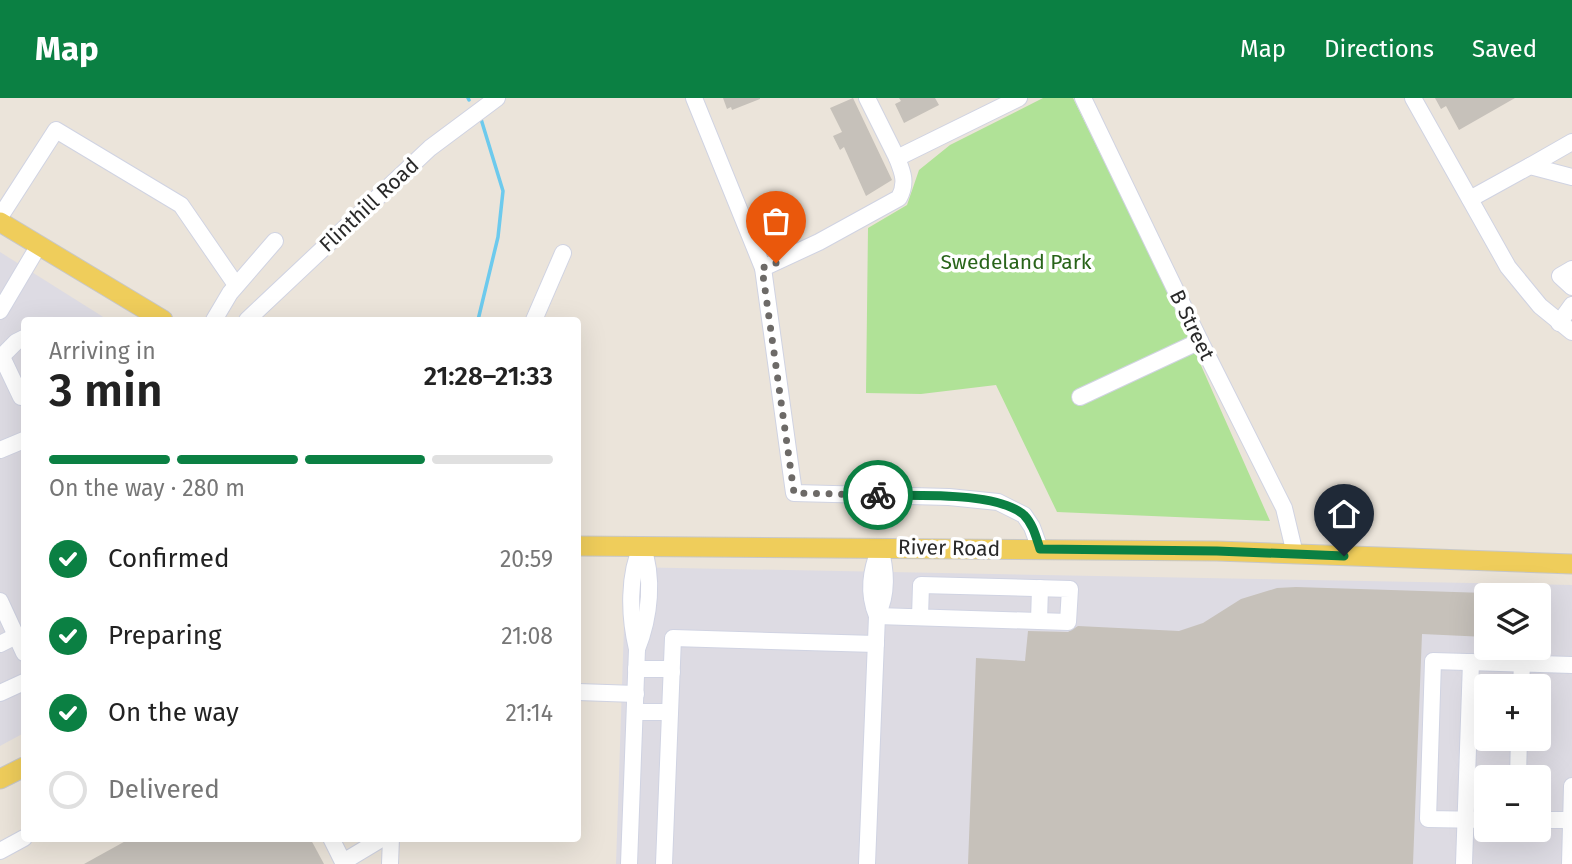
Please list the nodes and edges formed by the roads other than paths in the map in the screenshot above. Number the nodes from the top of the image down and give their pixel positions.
1 (497, 98) edge
2 (694, 98) edge
3 (867, 98) edge
4 (1019, 98) edge
5 (1083, 98) edge
6 (1413, 98) edge
7 (1572, 142) edge
8 (897, 158) junction
9 (1530, 166) junction
10 (1572, 177) edge
11 (1470, 199) junction
12 (0, 220) edge
13 (275, 242) dead end
14 (39, 246) junction
15 (563, 253) dead end
16 (762, 268) junction
17 (1572, 269) edge
18 (236, 285) junction
19 (1572, 287) edge
20 (1572, 305) edge
21 (0, 311) edge
22 (158, 317) edge
23 (216, 317) edge
24 (250, 317) edge
25 (535, 317) edge
26 (1565, 327) edge
27 (21, 340) edge
28 (1200, 341) junction
29 (1, 357) edge
30 (21, 397) dead end
31 (1080, 397) dead end
32 (21, 441) edge
33 (0, 450) edge
34 (642, 545) junction
35 (581, 546) edge
36 (880, 548) junction
37 (1040, 549) junction
38 (1295, 554) junction
39 (1572, 564) edge
40 (1040, 588) junction
41 (0, 602) edge
42 (877, 616) junction
43 (920, 617) junction
44 (1039, 621) junction
45 (16, 636) junction
46 (0, 644) edge
47 (876, 644) junction
48 (21, 647) edge
49 (1471, 662) junction
50 (1522, 664) junction
51 (1572, 665) edge
52 (636, 668) junction
53 (672, 672) junction
54 (1522, 674) edge
55 (21, 684) edge
56 (581, 692) edge
57 (0, 694) edge
58 (636, 694) junction
59 (635, 712) junction
60 (670, 712) junction
61 (21, 768) edge
62 (0, 779) edge
63 (1572, 786) edge
64 (1466, 820) junction
65 (1474, 820) edge
66 (1551, 820) edge
67 (1571, 820) edge
68 (21, 840) edge
69 (333, 842) edge
70 (373, 842) edge
71 (391, 842) edge
72 (0, 851) edge
73 (344, 863) edge
74 (390, 864) edge
75 (629, 864) edge
76 (664, 864) edge
77 (867, 864) edge
78 (1464, 864) edge
79 (1570, 864) edge

1 - 24 street, Flinthill Road
2 - 16 street
3 - 8 street
4 - 8 street
5 - 28 street, B Street
6 - 11 street
7 - 9 street
8 - 16 street
9 - 10 street
9 - 11 street
11 - 26 street
12 - 14 main road
12 - 18 street
13 - 18 street
14 - 21 street
14 - 22 main road
15 - 25 street
16 - 37 street
17 - 19 street
18 - 23 street
20 - 26 street
27 - 29 street
28 - 31 street
28 - 38 street, B Street
29 - 30 street
32 - 33 street
34 - 35 main road, River Road
34 - 36 main road, River Road
34 - 52 street
36 - 37 main road, River Road
36 - 42 street
37 - 38 main road, River Road
38 - 39 main road, River Road
40 - 43 street
40 - 44 street
40 - 44 street
41 - 45 street
42 - 43 street
42 - 47 street
43 - 44 street
45 - 46 street
45 - 48 street
47 - 53 street
47 - 77 street
49 - 50 street
49 - 64 street
49 - 64 street
50 - 51 street
50 - 54 street
52 - 53 street
52 - 58 street
53 - 60 street
55 - 57 street
56 - 58 street
58 - 59 street
59 - 60 street
59 - 75 street
60 - 76 street
61 - 62 main road
63 - 67 street
64 - 65 street
64 - 78 street
66 - 67 street
67 - 79 street
68 - 72 street
69 - 73 street
70 - 73 street
71 - 74 street

